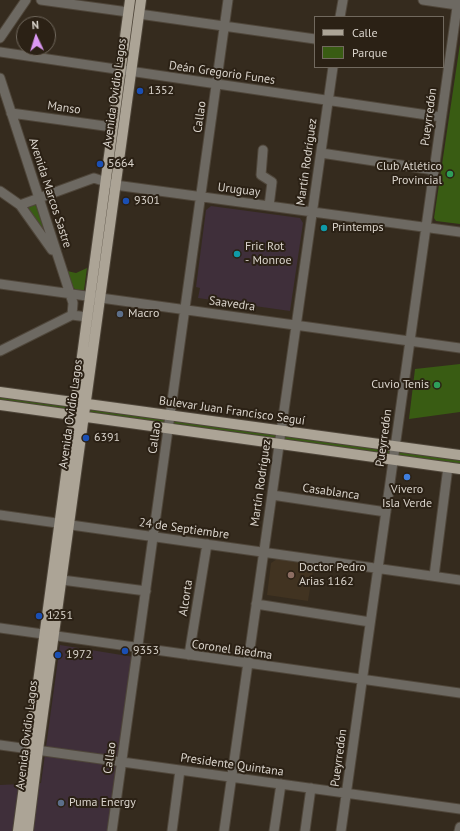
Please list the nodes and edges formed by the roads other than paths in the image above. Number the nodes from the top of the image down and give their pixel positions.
1 (26, 0) edge
2 (41, 0) edge
3 (130, 0) edge
4 (141, 0) edge
5 (228, 0) edge
6 (343, 0) edge
7 (422, 0) edge
8 (457, 3) edge
9 (128, 12) junction
10 (139, 14) junction
11 (340, 16) edge
12 (225, 26) junction
13 (0, 38) edge
14 (314, 39) edge
15 (0, 52) edge
16 (446, 57) edge
17 (333, 68) edge
18 (120, 70) junction
19 (131, 72) junction
20 (0, 78) edge
21 (217, 84) junction
22 (328, 100) junction
23 (11, 112) junction
24 (441, 117) junction
25 (112, 127) junction
26 (263, 150) dead end
27 (321, 153) junction
28 (434, 170) junction
29 (105, 182) junction
30 (116, 185) junction
31 (0, 190) edge
32 (201, 197) junction
33 (40, 198) junction
34 (20, 205) junction
35 (268, 206) junction
36 (312, 212) junction
37 (426, 227) junction
38 (460, 232) edge
39 (60, 264) junction
40 (0, 284) edge
41 (70, 294) junction
42 (94, 297) junction
43 (185, 310) junction
44 (72, 315) junction
45 (87, 317) junction
46 (296, 326) junction
47 (410, 341) junction
48 (460, 348) edge
49 (0, 350) edge
50 (0, 392) edge
51 (80, 403) junction
52 (0, 405) edge
53 (170, 415) junction
54 (78, 416) junction
55 (169, 429) junction
56 (281, 431) junction
57 (279, 444) junction
58 (395, 446) junction
59 (460, 455) edge
60 (393, 460) junction
61 (448, 467) junction
62 (460, 469) edge
63 (272, 495) junction
64 (386, 512) junction
65 (0, 515) edge
66 (59, 523) junction
67 (69, 525) junction
68 (154, 537) junction
69 (207, 544) junction
70 (264, 552) junction
71 (378, 568) junction
72 (434, 576) junction
73 (62, 580) junction
74 (460, 580) edge
75 (146, 592) junction
76 (256, 604) junction
77 (370, 622) junction
78 (0, 628) edge
79 (49, 635) junction
80 (138, 648) junction
81 (189, 656) junction
82 (248, 664) junction
83 (362, 680) junction
84 (460, 693) edge
85 (0, 745) edge
86 (33, 750) junction
87 (122, 762) junction
88 (180, 770) junction
89 (231, 777) junction
90 (281, 784) junction
91 (311, 788) junction
92 (346, 793) junction
93 (460, 809) edge
94 (460, 827) edge
95 (18, 831) edge
96 (28, 831) edge
97 (112, 831) edge
98 (172, 831) edge
99 (224, 831) edge
100 (274, 831) edge
101 (305, 831) edge
102 (341, 831) edge
103 (459, 831) edge

1 - 13 street
2 - 9 street
3 - 9 main road, Avenida Ovidio Lagos
4 - 10 main road, Avenida Ovidio Lagos
5 - 12 street, Callao
6 - 11 street
7 - 8 street
8 - 16 street, Pueyrredón
9 - 18 main road, Avenida Ovidio Lagos
10 - 12 street
10 - 19 main road, Avenida Ovidio Lagos
12 - 14 street
12 - 21 street, Callao
15 - 18 street, Deán Gregorio Funes
16 - 24 street, Pueyrredón
17 - 22 street, Martín Rodríguez
18 - 19 street, Deán Gregorio Funes
18 - 25 main road, Avenida Ovidio Lagos
19 - 21 street, Deán Gregorio Funes
19 - 30 main road, Avenida Ovidio Lagos
20 - 23 street, Avenida Marcos Sastre
21 - 22 street, Deán Gregorio Funes
21 - 32 street, Callao
22 - 24 street, Deán Gregorio Funes
22 - 27 street, Martín Rodríguez
23 - 25 street, Manso
23 - 33 street, Avenida Marcos Sastre
24 - 28 street, Pueyrredón
25 - 29 main road, Avenida Ovidio Lagos
26 - 35 street
27 - 28 street
27 - 36 street, Martín Rodríguez
28 - 37 street, Pueyrredón
29 - 30 street, Uruguay
29 - 33 street, Uruguay
29 - 42 main road, Avenida Ovidio Lagos
30 - 32 street, Uruguay
30 - 42 main road, Avenida Ovidio Lagos
31 - 34 street
32 - 35 street, Uruguay
32 - 43 street, Callao
33 - 34 street, Uruguay
33 - 39 street, Avenida Marcos Sastre
34 - 39 street
35 - 36 street, Uruguay
36 - 37 street, Uruguay
36 - 46 street, Martín Rodríguez
37 - 38 street, Uruguay
37 - 47 street, Pueyrredón
39 - 41 street, Avenida Marcos Sastre
40 - 41 street, Saavedra
41 - 42 street, Saavedra
41 - 44 street, Avenida Marcos Sastre
42 - 43 street, Saavedra
42 - 45 main road, Avenida Ovidio Lagos
42 - 51 main road, Avenida Ovidio Lagos
43 - 46 street, Saavedra
43 - 53 street, Callao
44 - 45 street
44 - 49 street
45 - 51 main road, Avenida Ovidio Lagos
46 - 47 street, Saavedra
46 - 56 street, Martín Rodríguez
47 - 48 street, Saavedra
47 - 58 street, Pueyrredón
50 - 51 main road, Bulevar Juan Francisco Seguí
51 - 53 main road, Bulevar Juan Francisco Seguí
51 - 54 main road, Avenida Ovidio Lagos
52 - 54 main road
53 - 55 street, Callao
53 - 56 main road, Bulevar Juan Francisco Seguí
54 - 55 main road
54 - 66 main road, Avenida Ovidio Lagos
54 - 67 main road, Avenida Ovidio Lagos
55 - 57 main road
55 - 68 street, Callao
56 - 57 street, Martín Rodríguez
56 - 58 main road, Bulevar Juan Francisco Seguí
57 - 60 main road
57 - 63 street, Martín Rodríguez
58 - 59 main road, Bulevar Juan Francisco Seguí
58 - 60 street, Pueyrredón
60 - 61 main road
60 - 64 street, Pueyrredón
61 - 62 main road
61 - 72 street
63 - 64 street, Casablanca
63 - 70 street, Martín Rodríguez
64 - 71 street, Pueyrredón
65 - 66 street, 24 de Septiembre
66 - 67 street, 24 de Septiembre
66 - 79 main road, Avenida Ovidio Lagos
67 - 68 street, 24 de Septiembre
67 - 73 main road, Avenida Ovidio Lagos
68 - 69 street, 24 de Septiembre
68 - 75 street, Callao
69 - 70 street, 24 de Septiembre
69 - 81 street, Alcorta
70 - 71 street, 24 de Septiembre
70 - 76 street, Martín Rodríguez
71 - 72 street, 24 de Septiembre
71 - 77 street, Pueyrredón
72 - 74 street, 24 de Septiembre
73 - 75 street
73 - 79 main road, Avenida Ovidio Lagos
75 - 80 street, Callao
76 - 77 street
76 - 82 street, Martín Rodríguez
77 - 83 street, Pueyrredón
78 - 79 street, Coronel Biedma
79 - 80 street, Coronel Biedma
79 - 86 main road, Avenida Ovidio Lagos
80 - 81 street, Coronel Biedma
80 - 87 street, Callao
81 - 82 street, Coronel Biedma
82 - 83 street, Coronel Biedma
82 - 89 street, Martín Rodríguez
83 - 84 street, Coronel Biedma
83 - 92 street, Pueyrredón
85 - 86 street, Presidente Quintana
86 - 87 street, Presidente Quintana
86 - 95 main road, Avenida Ovidio Lagos
86 - 96 main road, Avenida Ovidio Lagos
87 - 88 street, Presidente Quintana
87 - 97 street, Callao
88 - 89 street, Presidente Quintana
88 - 98 street
89 - 90 street, Presidente Quintana
89 - 99 street, Martín Rodríguez
90 - 91 street, Presidente Quintana
90 - 100 street
91 - 92 street, Presidente Quintana
91 - 101 street
92 - 93 street, Presidente Quintana
92 - 102 street, Pueyrredón
94 - 103 street

